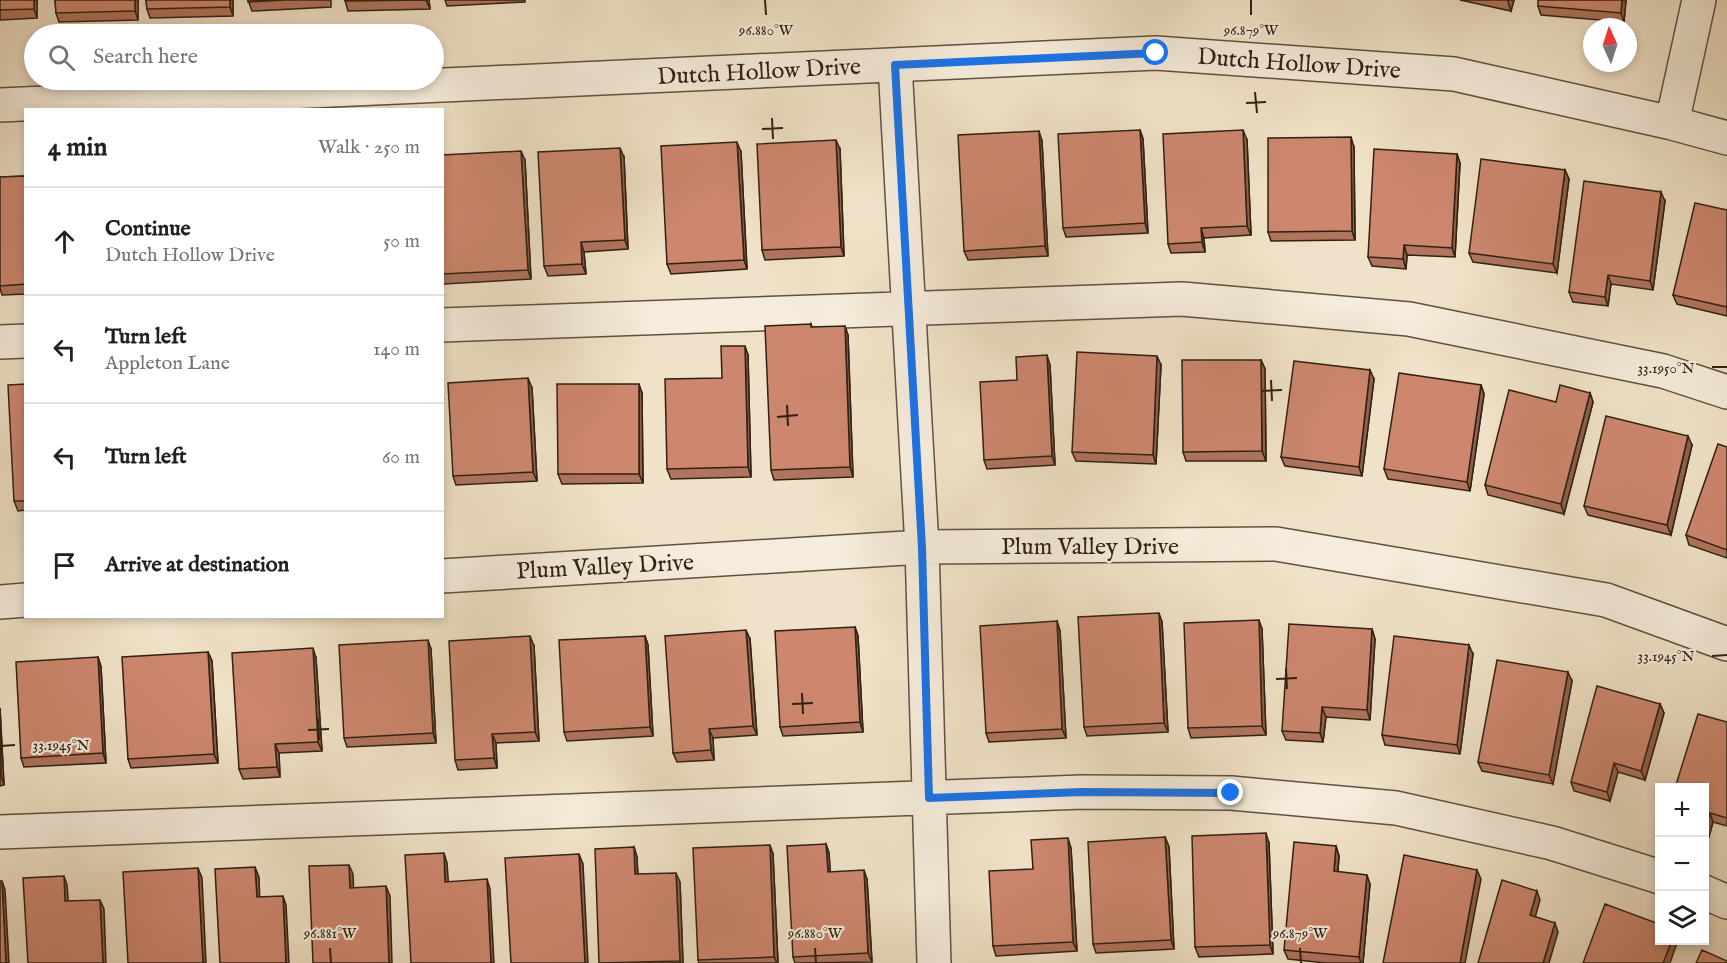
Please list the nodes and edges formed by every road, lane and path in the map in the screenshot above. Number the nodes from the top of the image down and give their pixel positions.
1 (1699, 0) edge
2 (895, 65) junction
3 (444, 85) edge
4 (336, 90) edge
5 (0, 105) edge
6 (1672, 123) junction
7 (1727, 138) edge
8 (909, 308) junction
9 (444, 325) edge
10 (24, 341) edge
11 (0, 342) edge
12 (1727, 392) edge
13 (922, 548) junction
14 (444, 576) edge
15 (24, 600) edge
16 (0, 602) edge
17 (1727, 644) edge
18 (929, 798) junction
19 (0, 832) edge
20 (1655, 876) edge
21 (1709, 894) edge
22 (1727, 902) edge
23 (934, 963) edge

1 - 6 street
2 - 3 street, Dutch Hollow Drive
2 - 6 street, Dutch Hollow Drive
2 - 8 street
4 - 5 street, Dutch Hollow Drive
6 - 7 street, Dutch Hollow Drive
8 - 9 street
8 - 12 street
8 - 13 street
10 - 11 street
13 - 14 street, Plum Valley Drive
13 - 17 street, Plum Valley Drive
13 - 18 street
15 - 16 street
18 - 19 street
18 - 20 street
18 - 23 street
21 - 22 street

